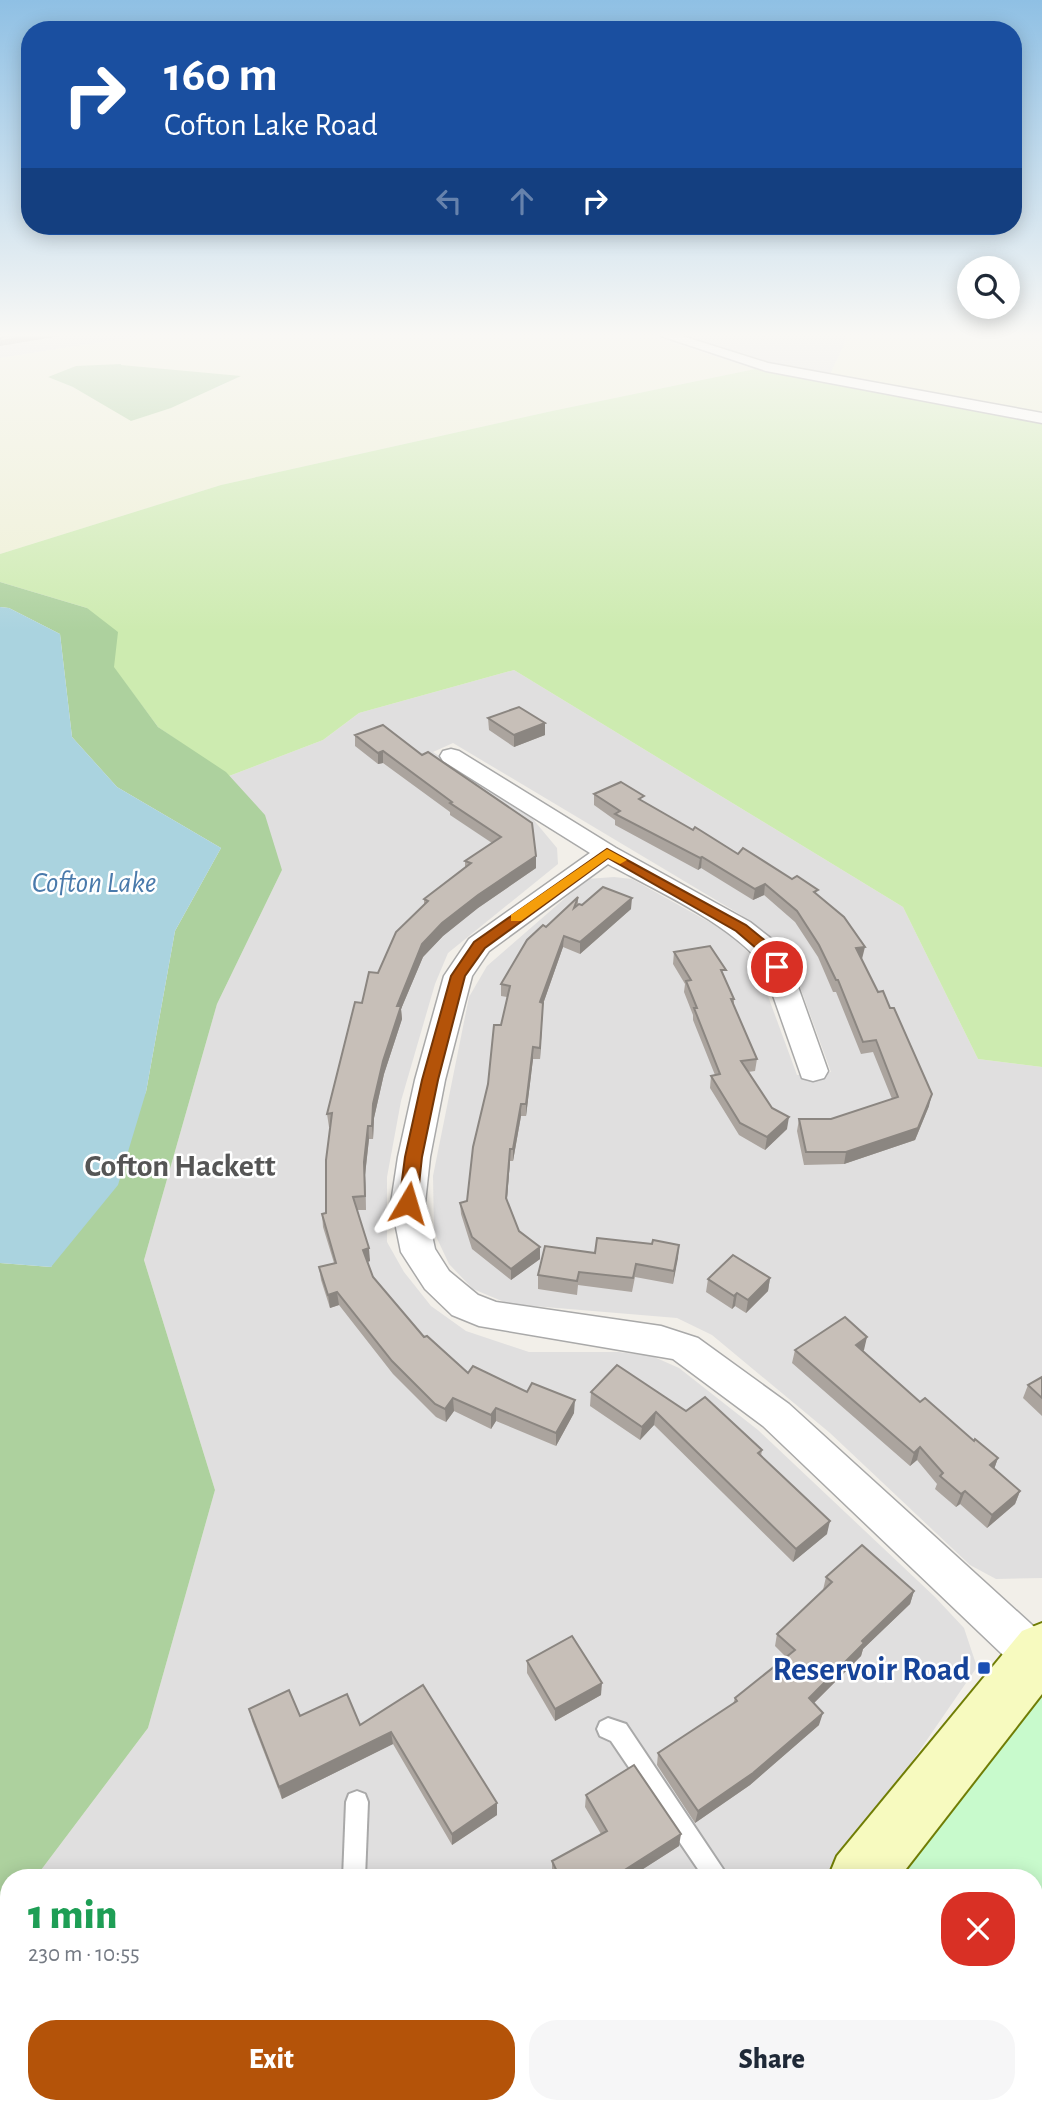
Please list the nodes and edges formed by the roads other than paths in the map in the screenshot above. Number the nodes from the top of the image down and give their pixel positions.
1 (451, 756) dead end
2 (607, 853) junction
3 (813, 1071) dead end
4 (1039, 1653) edge
5 (608, 1729) dead end
6 (357, 1802) dead end
7 (355, 1869) edge
8 (712, 1869) edge
9 (866, 1869) edge

1 - 2 street
2 - 3 street
2 - 4 street
4 - 9 main road
5 - 8 lane
6 - 7 lane

